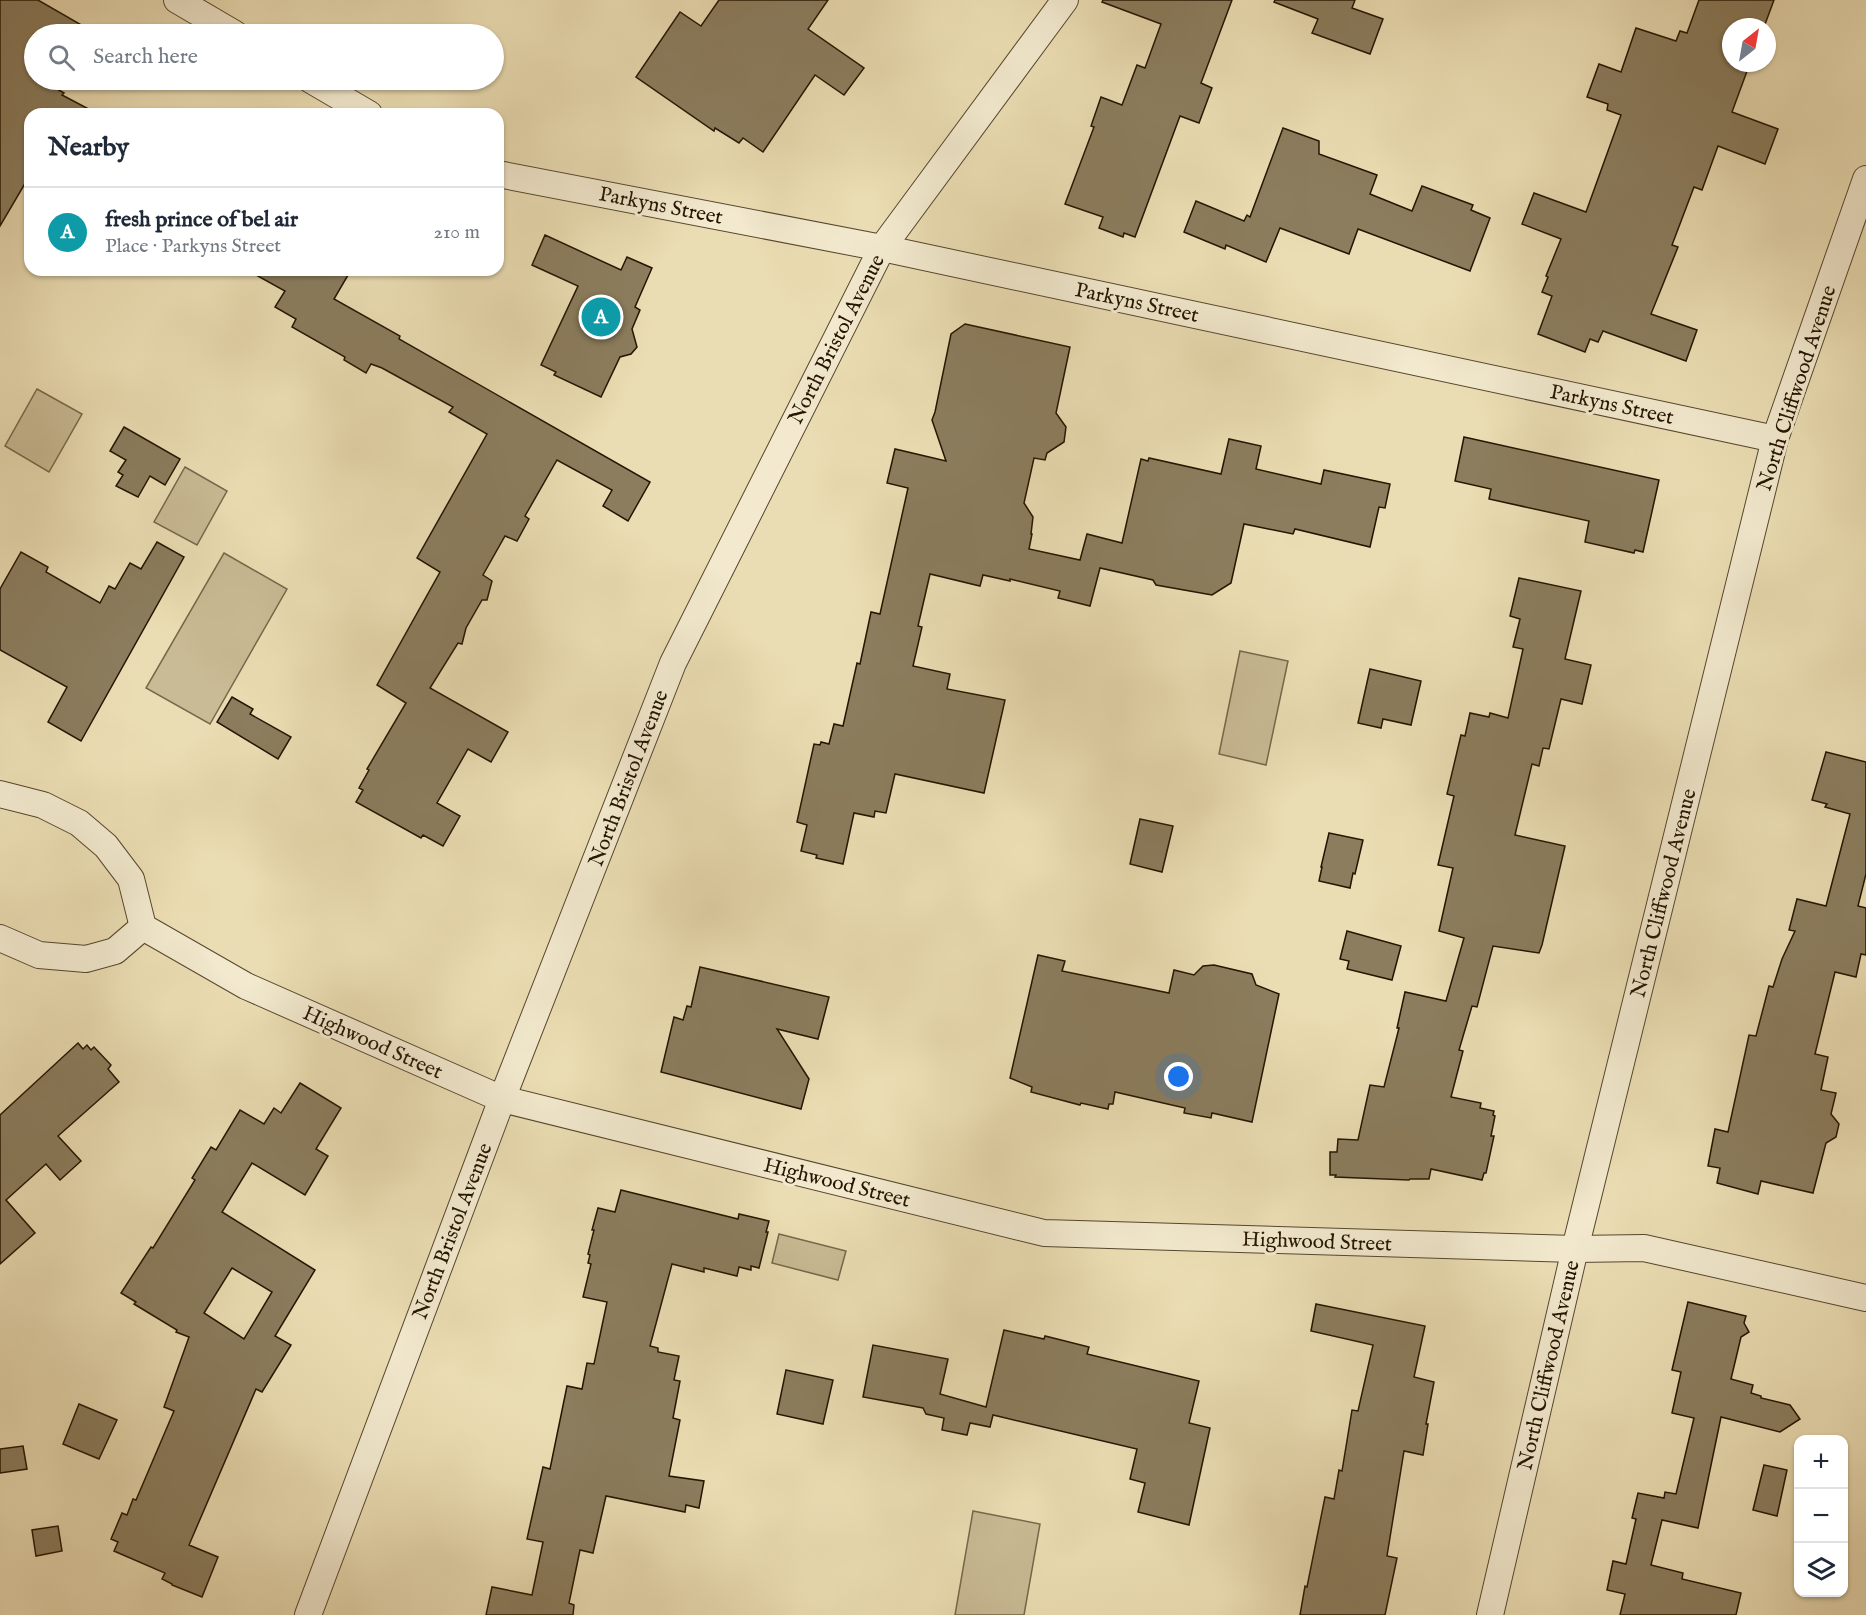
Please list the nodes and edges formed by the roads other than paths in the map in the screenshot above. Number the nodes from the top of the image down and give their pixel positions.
1 (177, 0) edge
2 (1065, 0) edge
3 (218, 24) edge
4 (328, 90) edge
5 (359, 108) edge
6 (504, 175) edge
7 (1866, 179) edge
8 (882, 248) junction
9 (1775, 439) junction
10 (0, 794) edge
11 (143, 927) junction
12 (0, 938) edge
13 (502, 1099) junction
14 (1575, 1249) junction
15 (1866, 1298) edge
16 (308, 1615) edge
17 (1490, 1615) edge

1 - 3 street
2 - 8 street, North Bristol Avenue
4 - 5 street
6 - 8 street, Parkyns Street
7 - 9 street, North Cliffwood Avenue
8 - 9 street, Parkyns Street
8 - 13 street, North Bristol Avenue
9 - 14 street, North Cliffwood Avenue
10 - 11 street
11 - 12 street
11 - 13 street, Highwood Street
13 - 14 street, Highwood Street
13 - 16 street, North Bristol Avenue
14 - 15 street, Highwood Street
14 - 17 street, North Cliffwood Avenue

